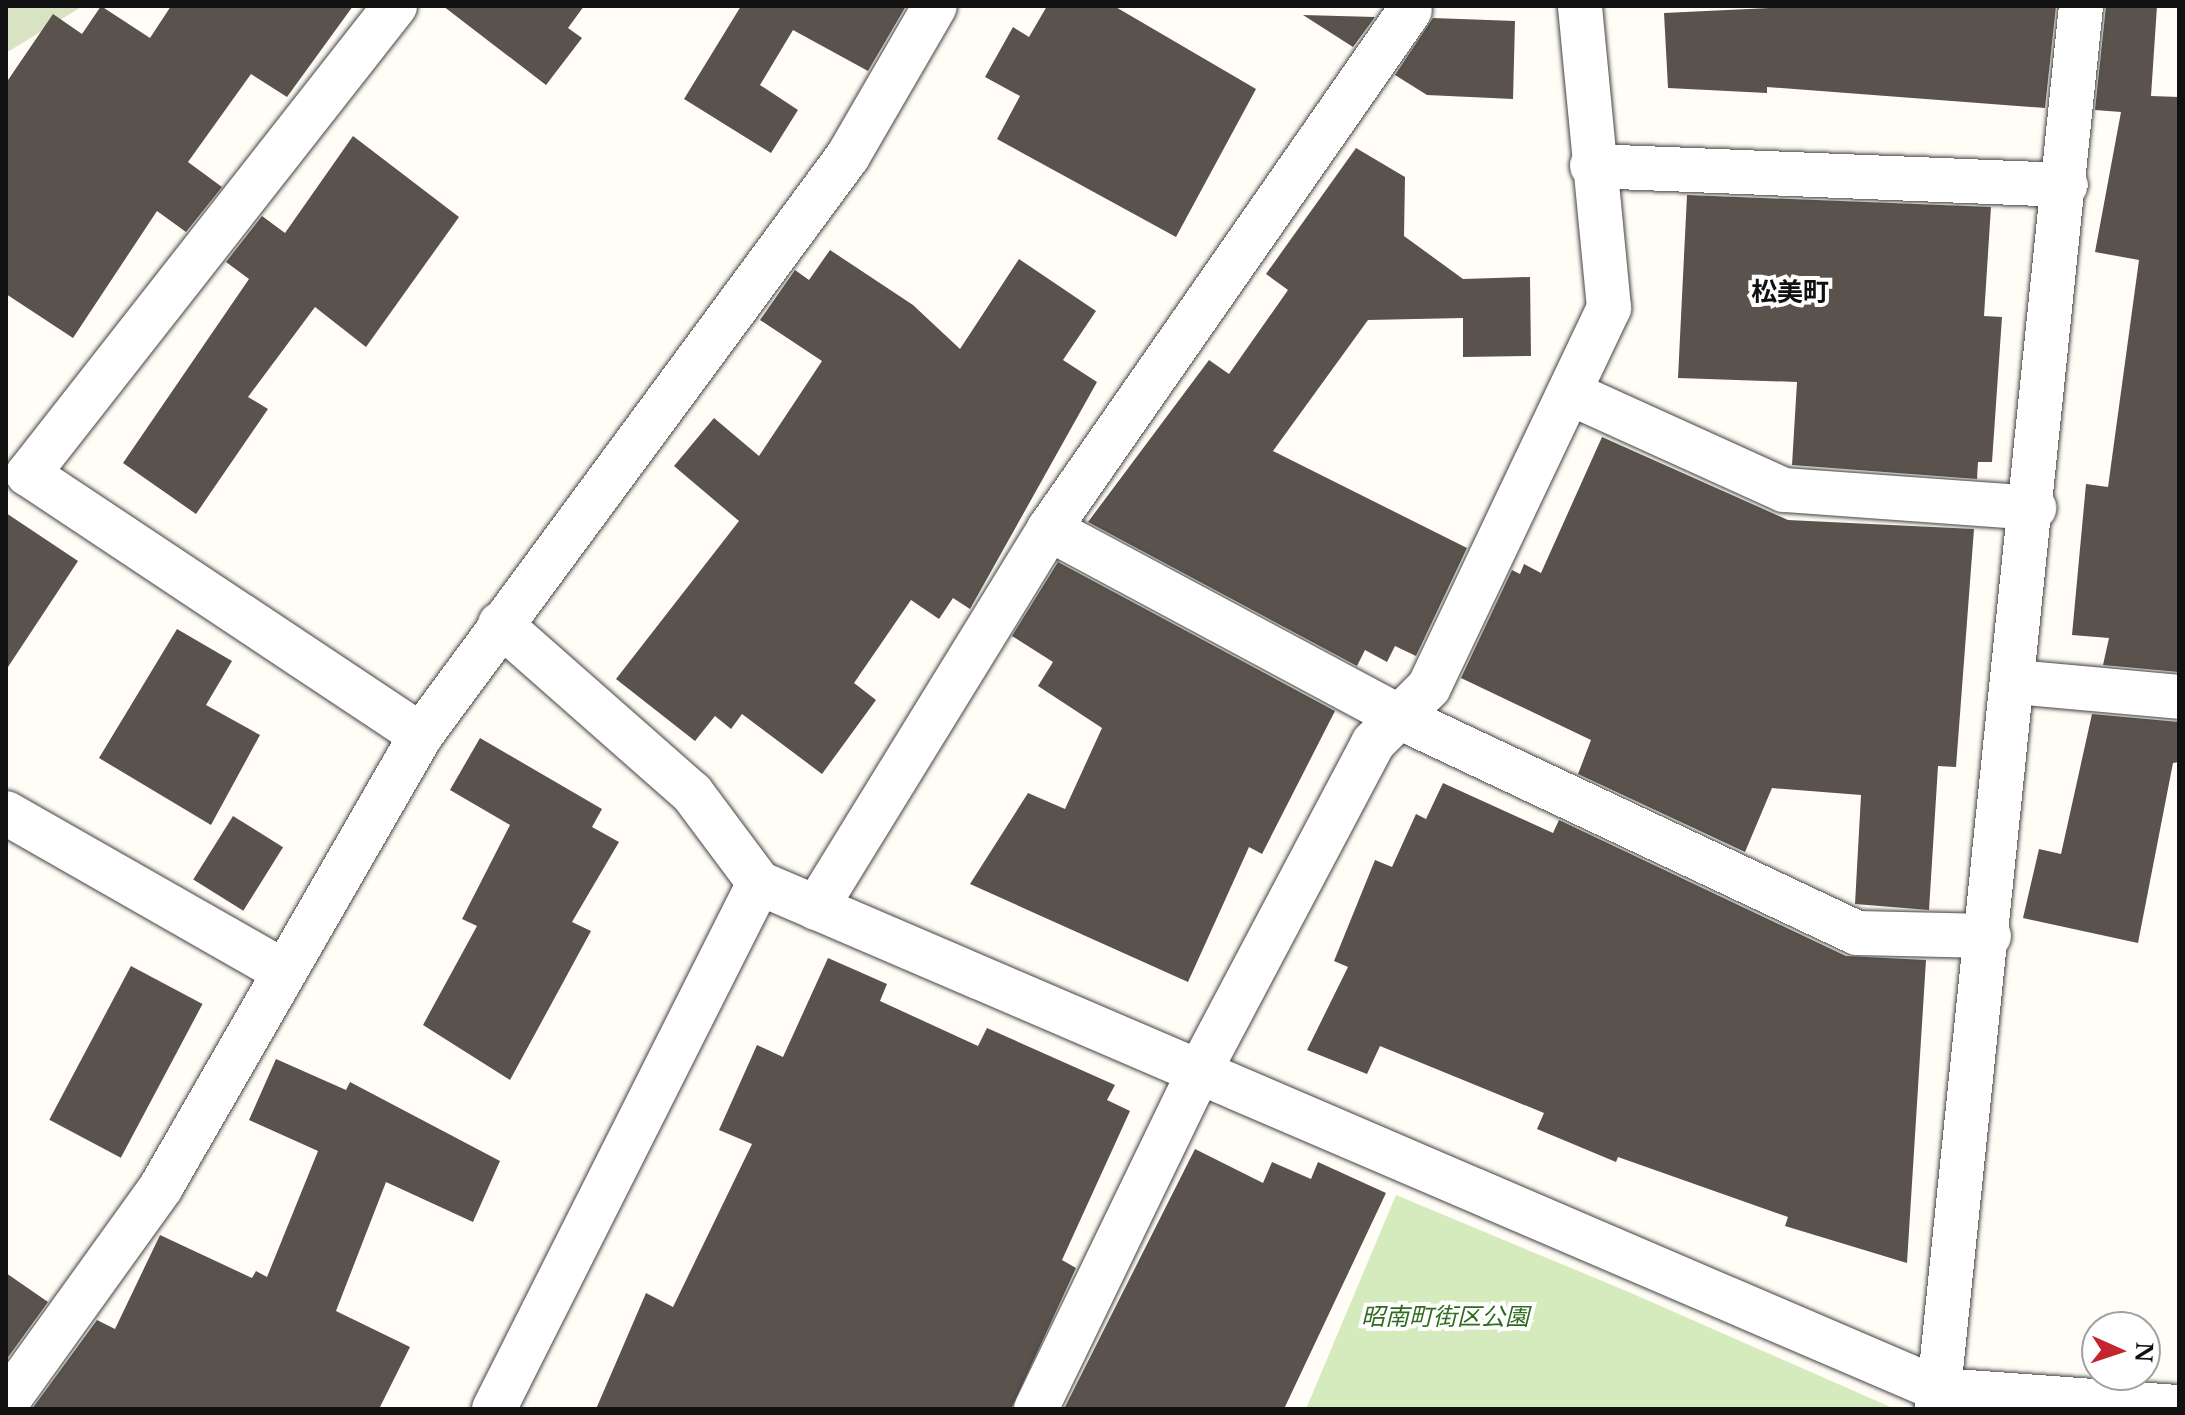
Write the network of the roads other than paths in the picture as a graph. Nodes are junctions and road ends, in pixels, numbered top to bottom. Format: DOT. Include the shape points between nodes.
graph roads {
  1 [pos="395,6"];
  2 [pos="935,6"];
  3 [pos="1580,6"];
  4 [pos="2081,6"];
  5 [pos="1410,10"];
  6 [pos="1592,166"];
  7 [pos="2066,185"];
  8 [pos="1570,393"];
  9 [pos="17,474"];
  10 [pos="2034,508"];
  11 [pos="1049,529"];
  12 [pos="500,624"];
  13 [pos="2015,682"];
  14 [pos="2179,697"];
  15 [pos="1399,717"];
  16 [pos="421,735"];
  17 [pos="6,813"];
  18 [pos="759,883"];
  19 [pos="816,908"];
  20 [pos="1989,936"];
  21 [pos="281,970"];
  22 [pos="1198,1074"];
  23 [pos="1938,1399"];
  24 [pos="6,1403"];
  25 [pos="2179,1407"];
  26 [pos="494,1409"];
  27 [pos="1036,1409"];
  1 -- 9 [label="street"];
  2 -- 12 [label="street" via="848,156"];
  3 -- 6 [label="street"];
  4 -- 7 [label="street"];
  5 -- 11 [label="street"];
  6 -- 7 [label="street"];
  6 -- 8 [label="street" via="1609,308"];
  7 -- 10 [label="street"];
  8 -- 10 [label="street" via="1784,490"];
  8 -- 15 [label="street" via="1429,687"];
  9 -- 16 [label="street"];
  10 -- 13 [label="street"];
  11 -- 15 [label="street"];
  11 -- 19 [label="street"];
  12 -- 16 [label="street"];
  12 -- 18 [label="street" via="692,793"];
  13 -- 14 [label="street"];
  13 -- 20 [label="street"];
  15 -- 20 [label="street" via="1857,933"];
  15 -- 22 [label="street" via="1373,743"];
  16 -- 21 [label="street"];
  17 -- 21 [label="street"];
  18 -- 19 [label="street"];
  18 -- 26 [label="street"];
  19 -- 22 [label="street"];
  20 -- 23 [label="street"];
  21 -- 24 [label="street" via="161,1187"];
  22 -- 23 [label="street"];
  22 -- 27 [label="street"];
  23 -- 25 [label="street"];
}
